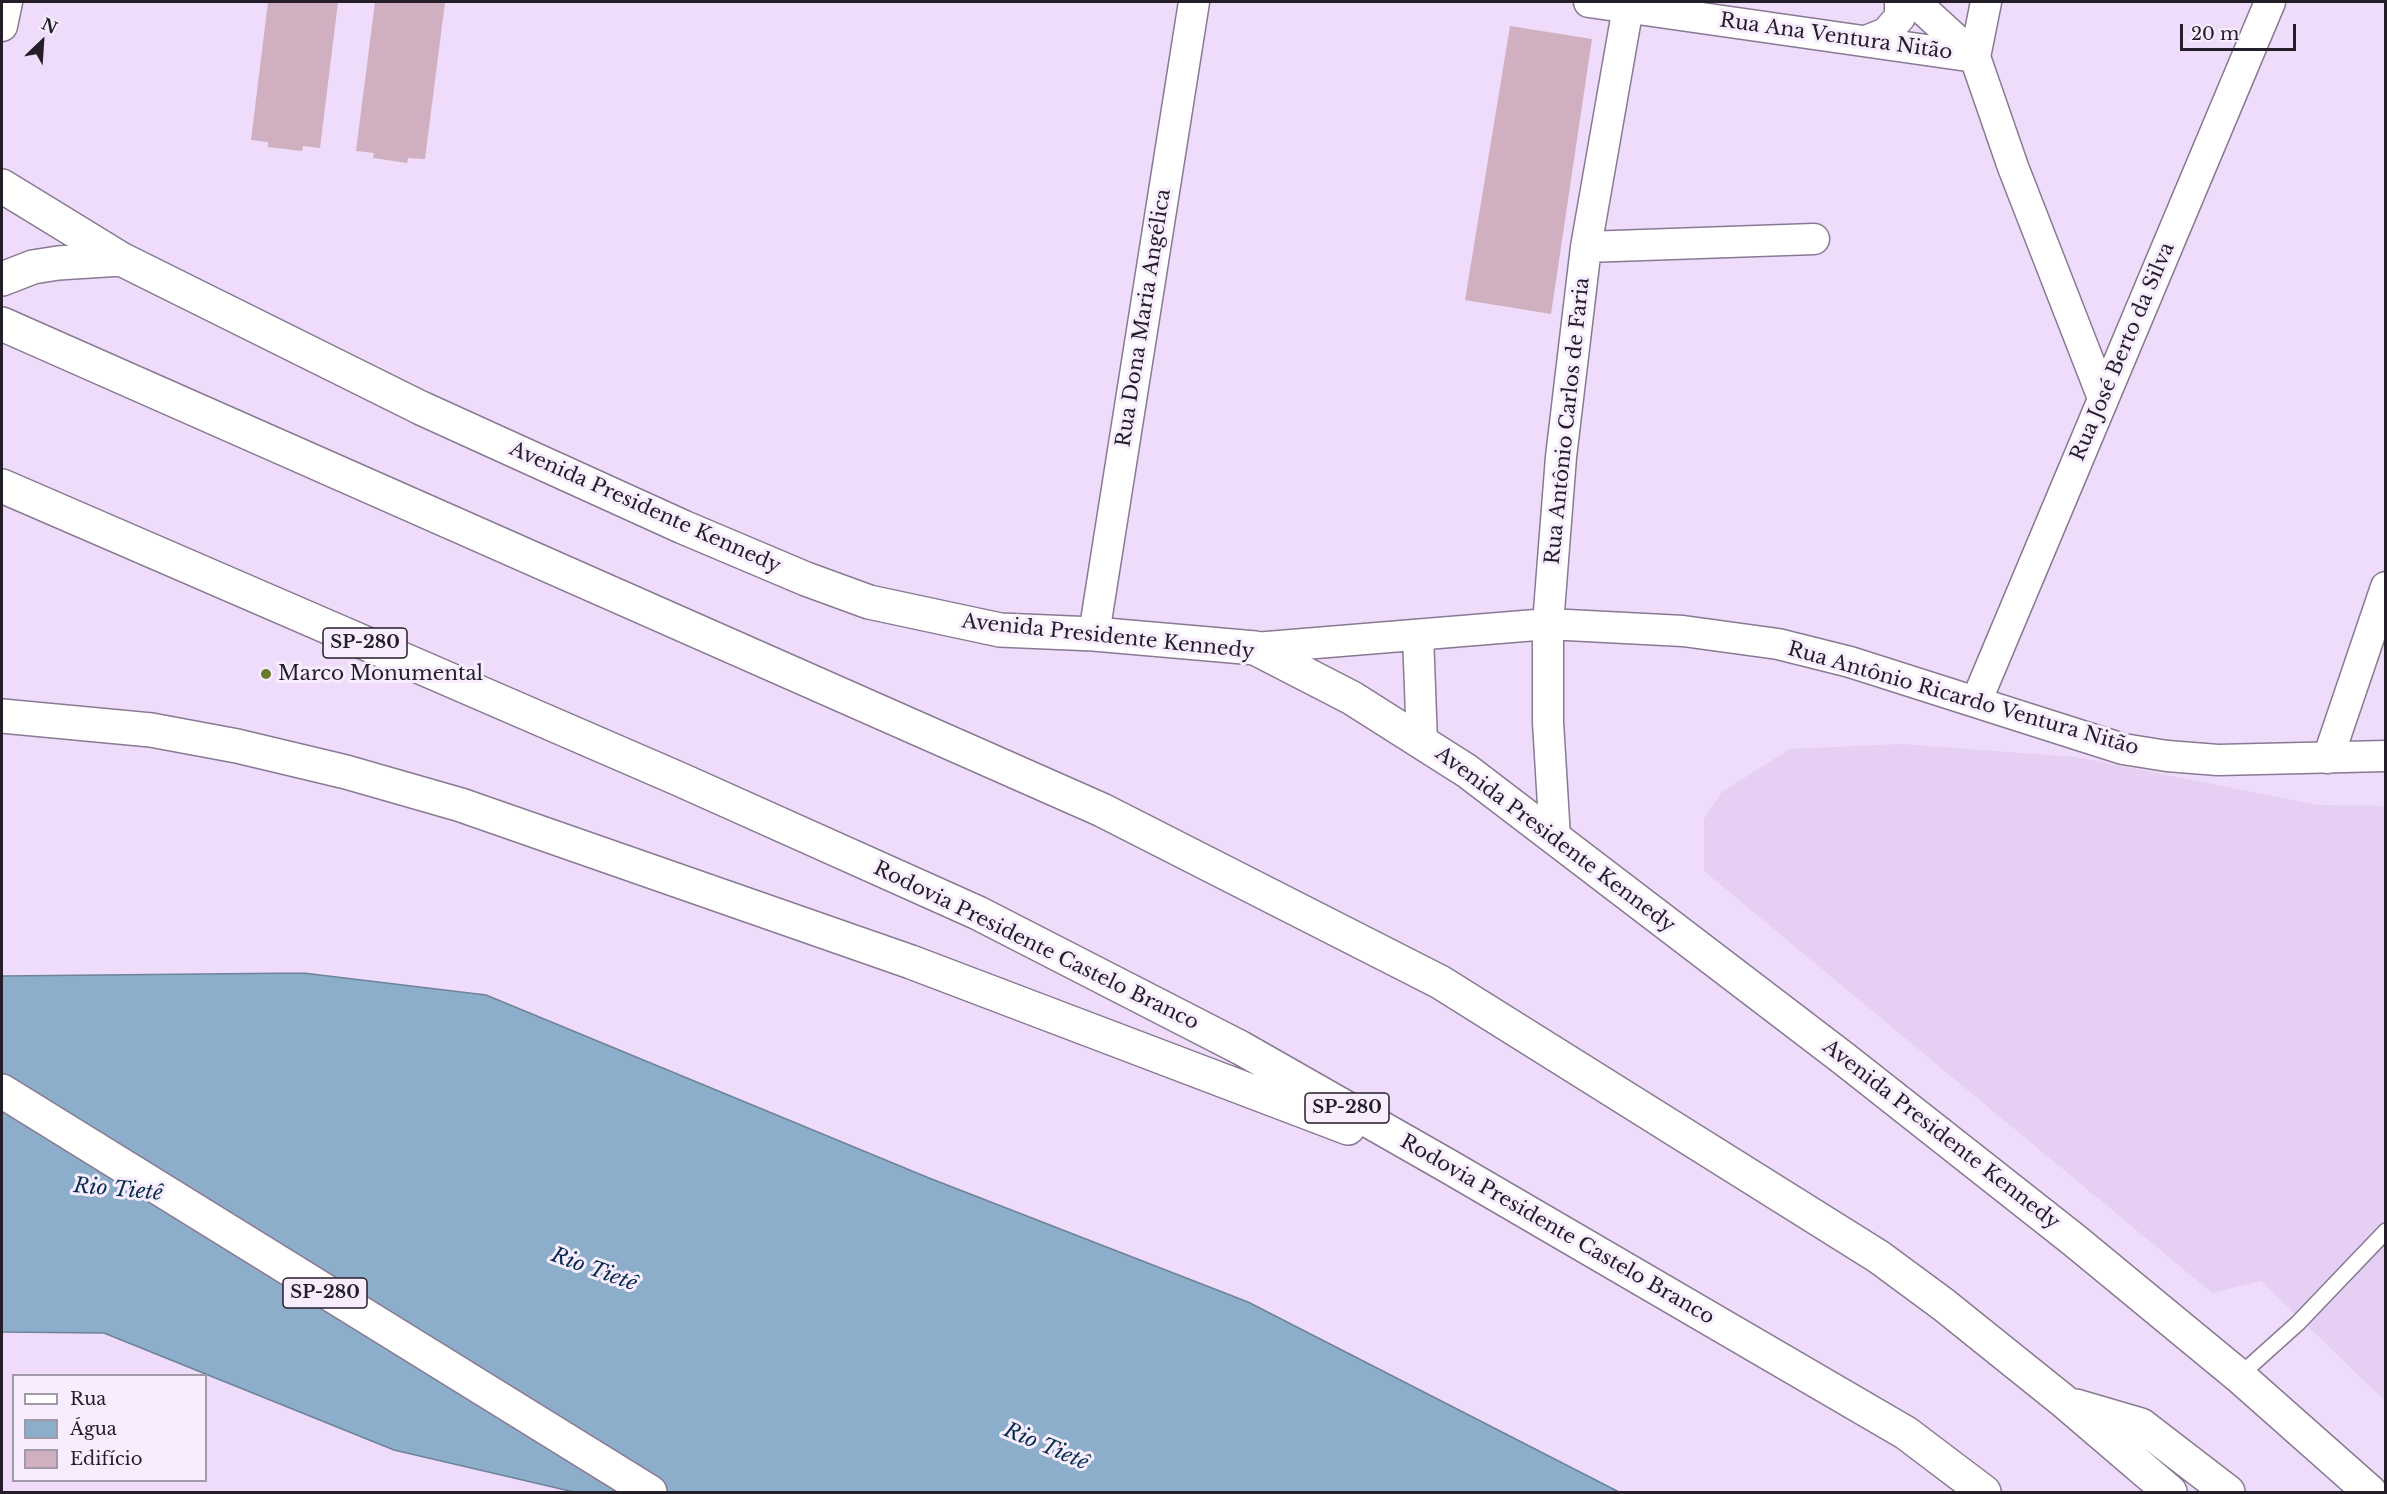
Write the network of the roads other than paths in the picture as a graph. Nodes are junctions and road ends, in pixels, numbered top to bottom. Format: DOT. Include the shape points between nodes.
graph roads {
  1 [pos="8,2"];
  2 [pos="1194,2"];
  3 [pos="1589,2"];
  4 [pos="1900,2"];
  5 [pos="1915,2"];
  6 [pos="1986,2"];
  7 [pos="2270,2"];
  8 [pos="1628,7"];
  9 [pos="2,26"];
  10 [pos="1866,41"];
  11 [pos="1976,57"];
  12 [pos="2,186"];
  13 [pos="1814,239"];
  14 [pos="1586,247"];
  15 [pos="121,259"];
  16 [pos="2,279"];
  17 [pos="2,324"];
  18 [pos="2103,398"];
  19 [pos="2,486"];
  20 [pos="2385,587"];
  21 [pos="1548,624"];
  22 [pos="1094,634"];
  23 [pos="1418,635"];
  24 [pos="1255,648"];
  25 [pos="1976,702"];
  26 [pos="2,716"];
  27 [pos="1422,742"];
  28 [pos="2385,756"];
  29 [pos="2328,758"];
  30 [pos="1555,838"];
  31 [pos="2,1091"];
  32 [pos="1448,1166"];
  33 [pos="2385,1232"];
  34 [pos="2239,1376"];
  35 [pos="2066,1403"];
  36 [pos="650,1492"];
  37 [pos="1984,1492"];
  38 [pos="2169,1492"];
  39 [pos="2228,1492"];
  40 [pos="2370,1492"];
  1 -- 9 [label="street"];
  2 -- 22 [label="street, Rua Dona Maria Angélica"];
  3 -- 8 [label="street, Rua Ana Ventura Nitão"];
  4 -- 10 [label="street" via="1900,16 1893,25 1886,33"];
  5 -- 11 [label="street"];
  6 -- 11 [label="street"];
  7 -- 18 [label="street, Rua José Berto da Silva"];
  8 -- 10 [label="street, Rua Ana Ventura Nitão"];
  8 -- 14 [label="street, Rua Antônio Carlos de Faria"];
  10 -- 11 [label="street, Rua Ana Ventura Nitão"];
  11 -- 18 [label="street" via="2013,167"];
  12 -- 15 [label="main road, Avenida Presidente Kennedy"];
  13 -- 14 [label="street"];
  14 -- 21 [label="street, Rua Antônio Carlos de Faria" via="1561,457"];
  15 -- 16 [label="main road" via="33,267"];
  15 -- 22 [label="main road, Avenida Presidente Kennedy" via="421,408 806,579 869,602 925,616 1000,630"];
  17 -- 35 [label="main road" via="1102,810 1440,982 1879,1257"];
  18 -- 25 [label="street, Rua José Berto da Silva"];
  19 -- 32 [label="main road, Rodovia Presidente Castelo Branco / SP-280" via="978,913 1241,1048"];
  20 -- 29 [label="street"];
  21 -- 23 [label="street, Rua Antônio Ricardo Ventura Nitão"];
  21 -- 25 [label="street, Rua Antônio Ricardo Ventura Nitão" via="1683,631 1778,644"];
  21 -- 30 [label="street, Rua Antônio Carlos de Faria" via="1548,722"];
  22 -- 24 [label="main road, Avenida Presidente Kennedy"];
  23 -- 24 [label="street, Rua Antônio Ricardo Ventura Nitão"];
  23 -- 27 [label="street"];
  24 -- 27 [label="main road, Avenida Presidente Kennedy" via="1352,698"];
  25 -- 29 [label="street, Rua Antônio Ricardo Ventura Nitão" via="2123,749 2167,756 2218,760"];
  26 -- 32 [label="main road" via="151,730 237,746 461,805 922,966"];
  27 -- 30 [label="main road, Avenida Presidente Kennedy"];
  28 -- 29 [label="street, Rua Antônio Ricardo Ventura Nitão"];
  30 -- 34 [label="main road, Avenida Presidente Kennedy" via="2074,1239"];
  31 -- 36 [label="main road, SP-280"];
  32 -- 37 [label="main road, Rodovia Presidente Castelo Branco / SP-280" via="1906,1433"];
  33 -- 34 [label="lane" via="2298,1323"];
  34 -- 40 [label="main road, Avenida Presidente Kennedy"];
  35 -- 38 [label="main road"];
  35 -- 39 [label="main road" via="2141,1425"];
}
